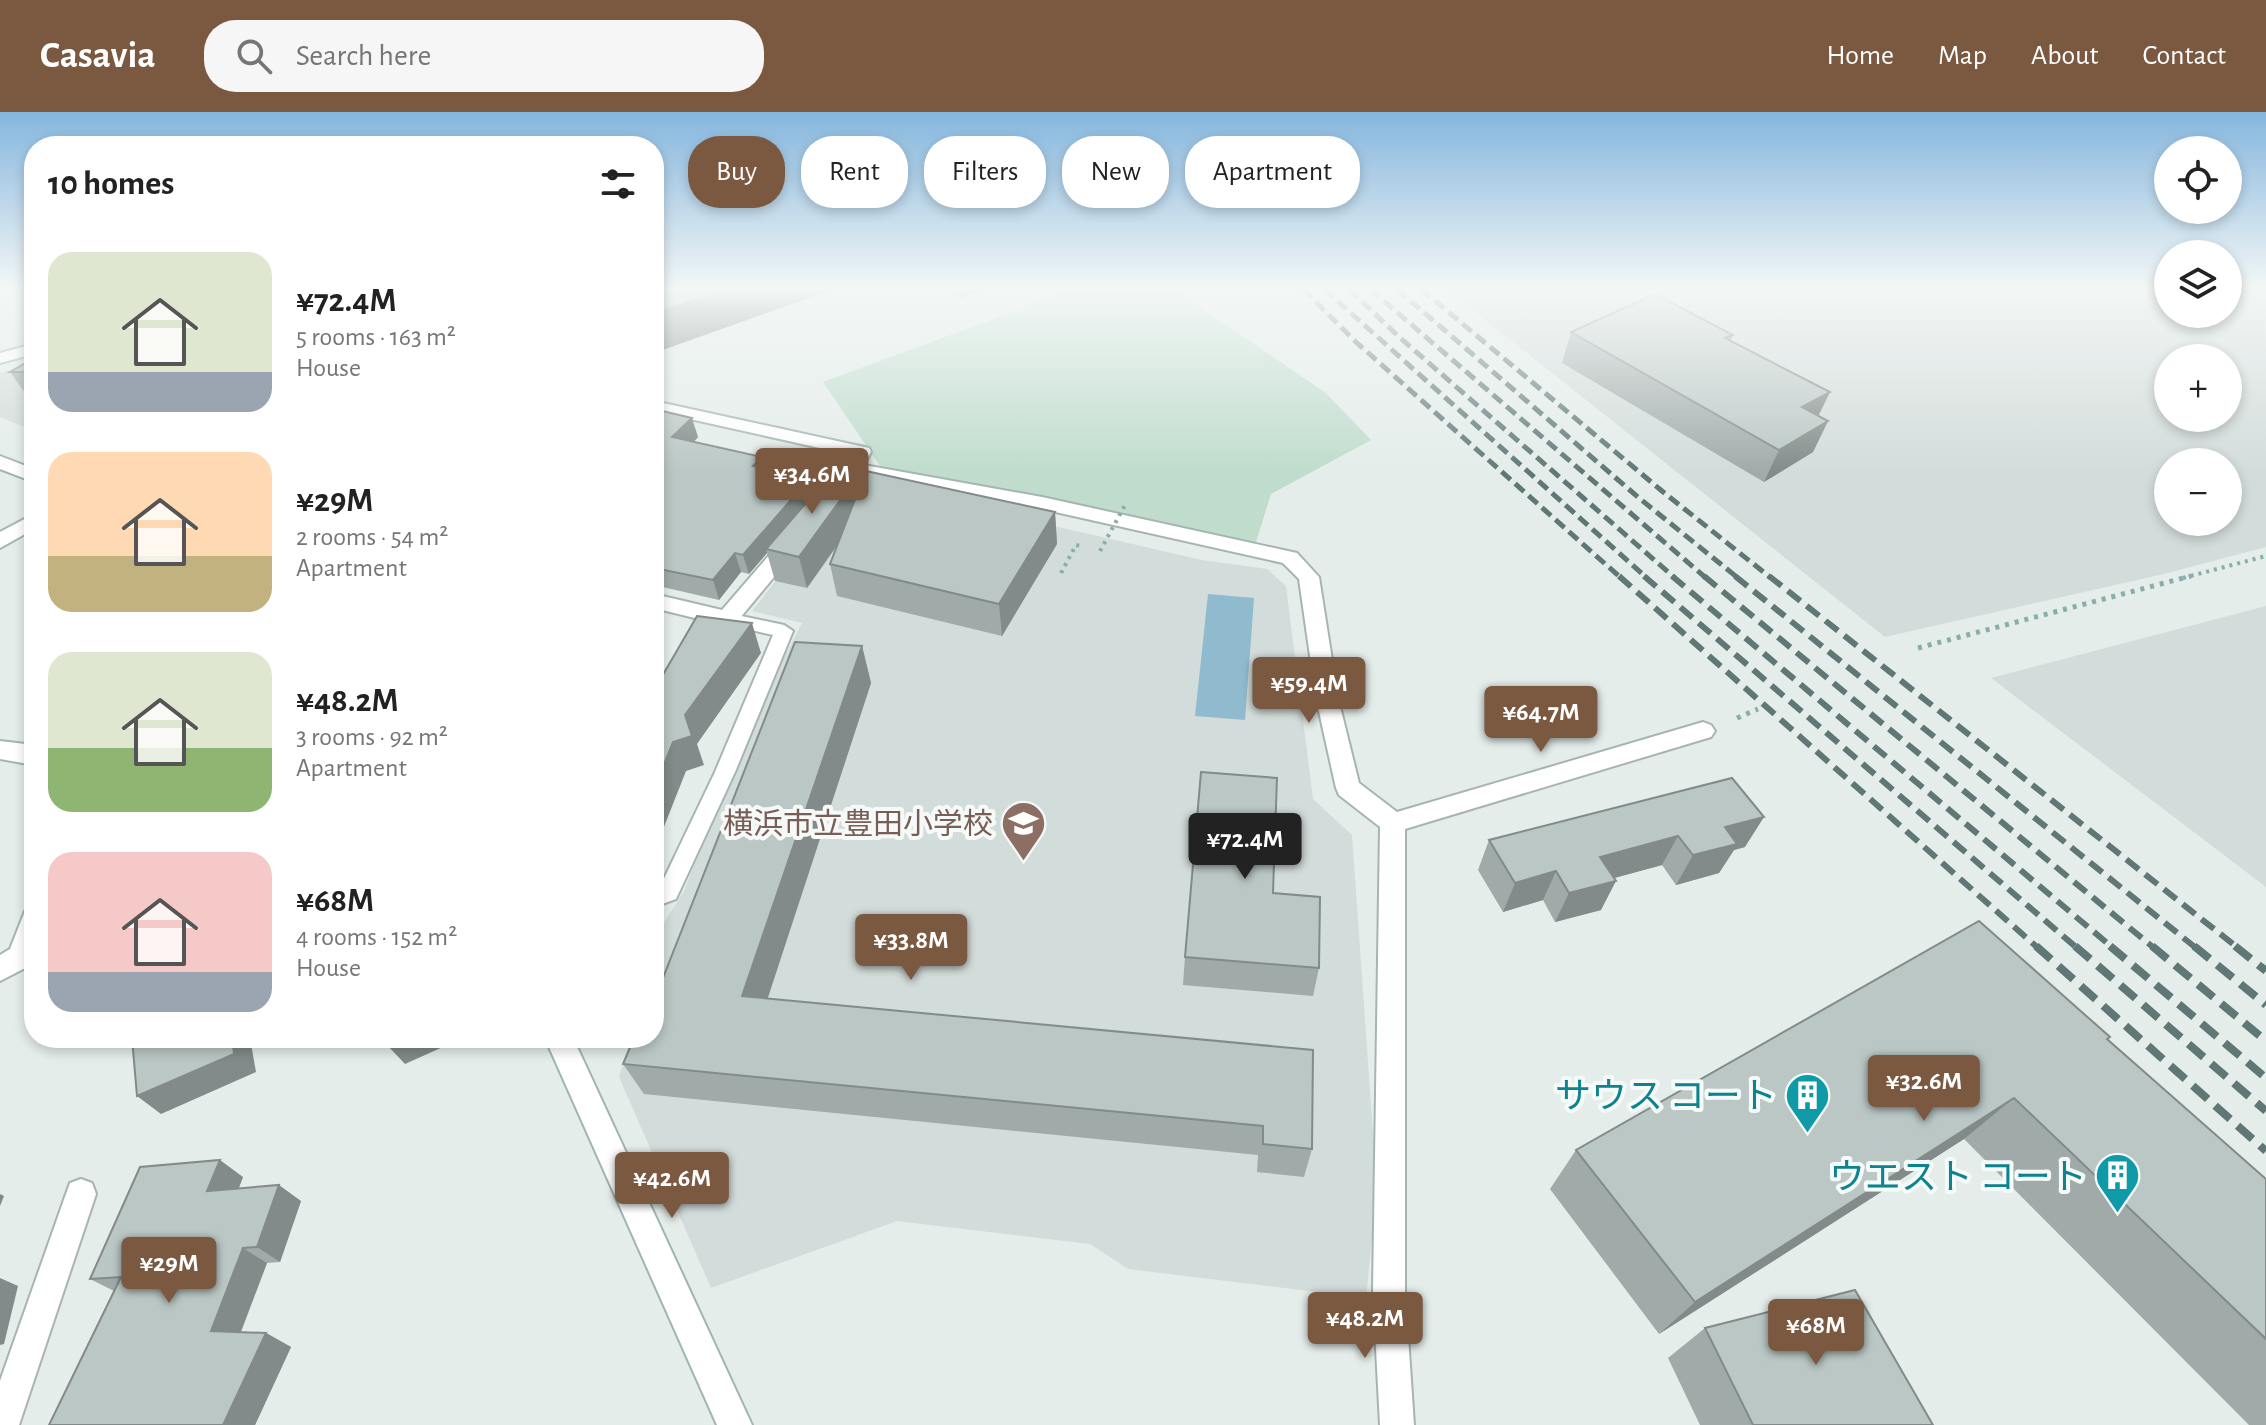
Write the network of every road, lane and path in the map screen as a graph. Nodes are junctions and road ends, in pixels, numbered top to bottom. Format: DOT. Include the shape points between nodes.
graph roads {
  1 [pos="24,352"];
  2 [pos="0,358"];
  3 [pos="664,408"];
  4 [pos="0,462"];
  5 [pos="854,469"];
  6 [pos="24,472"];
  7 [pos="834,492"];
  8 [pos="1125,505"];
  9 [pos="24,526"];
  10 [pos="805,527"];
  11 [pos="0,541"];
  12 [pos="2266,556"];
  13 [pos="1061,573"];
  14 [pos="664,603"];
  15 [pos="727,619"];
  16 [pos="1918,648"];
  17 [pos="1703,731"];
  18 [pos="0,750"];
  19 [pos="24,752"];
  20 [pos="1393,823"];
  21 [pos="664,894"];
  22 [pos="24,948"];
  23 [pos="0,969"];
  24 [pos="564,1048"];
  25 [pos="81,1194"];
  26 [pos="2,1425"];
  27 [pos="735,1425"];
  28 [pos="1397,1425"];
  1 -- 2 [label="street"];
  3 -- 5 [label="street" via="862,452"];
  4 -- 6 [label="street"];
  5 -- 7 [label="street"];
  5 -- 20 [label="street" via="1042,503 1290,558 1309,577 1327,698 1348,788"];
  8 -- 13 [label="path, bridge" via="1100,551 1076,545"];
  9 -- 11 [label="street"];
  10 -- 15 [label="street"];
  12 -- 16 [label="path"];
  14 -- 15 [label="street"];
  15 -- 21 [label="lane" via="784,631 725,772"];
  17 -- 20 [label="street"];
  18 -- 19 [label="street"];
  20 -- 28 [label="street" via="1389,1291"];
  22 -- 23 [label="street" via="21,957"];
  24 -- 27 [label="street"];
  25 -- 26 [label="street"];
}
